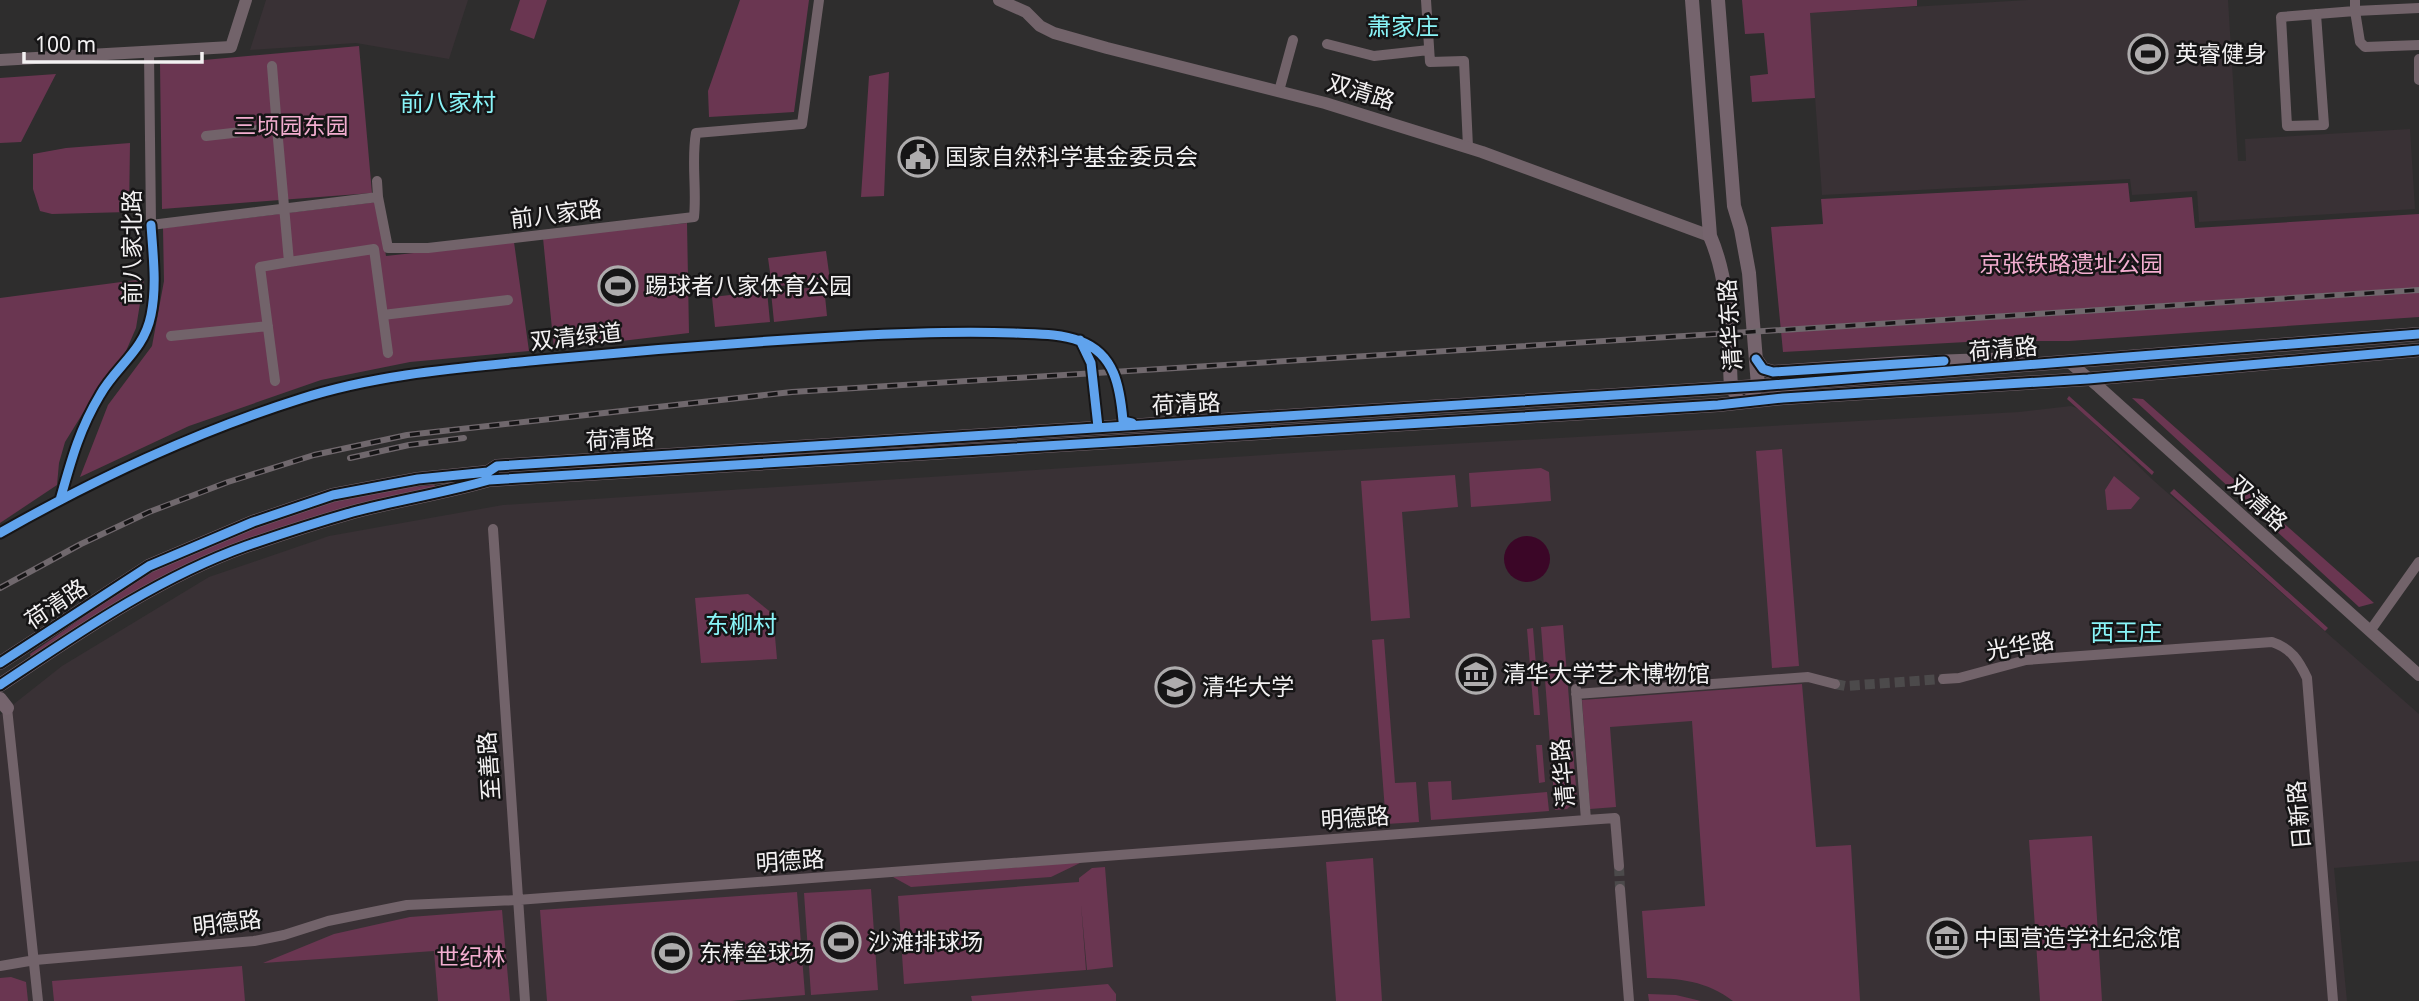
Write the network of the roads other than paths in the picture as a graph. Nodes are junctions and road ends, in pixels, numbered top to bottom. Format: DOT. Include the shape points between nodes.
graph roads {
  1 [pos="246,0"];
  2 [pos="819,0"];
  3 [pos="999,0"];
  4 [pos="1426,0"];
  5 [pos="1692,0"];
  6 [pos="1718,0"];
  7 [pos="2355,6"];
  8 [pos="2419,8"];
  9 [pos="2316,14"];
  10 [pos="1293,40"];
  11 [pos="1327,44"];
  12 [pos="2419,45"];
  13 [pos="1429,50"];
  14 [pos="149,53"];
  15 [pos="2419,59"];
  16 [pos="0,60"];
  17 [pos="272,66"];
  18 [pos="2419,80"];
  19 [pos="1279,91"];
  20 [pos="277,128"];
  21 [pos="206,136"];
  22 [pos="1468,147"];
  23 [pos="377,181"];
  24 [pos="378,197"];
  25 [pos="283,208"];
  26 [pos="1710,236"];
  27 [pos="289,262"];
  28 [pos="508,300"];
  29 [pos="383,315"];
  30 [pos="268,326"];
  31 [pos="2419,334"];
  32 [pos="171,336"];
  33 [pos="2419,350"];
  34 [pos="388,353"];
  35 [pos="1756,359"];
  36 [pos="2069,362"];
  37 [pos="2088,379"];
  38 [pos="275,380"];
  39 [pos="1758,386"];
  40 [pos="1731,388"];
  41 [pos="1745,402"];
  42 [pos="493,528"];
  43 [pos="2419,562"];
  44 [pos="2370,631"];
  45 [pos="2272,642"];
  46 [pos="0,663"];
  47 [pos="2419,675"];
  48 [pos="1943,679"];
  49 [pos="1835,684"];
  50 [pos="0,685"];
  51 [pos="4,704"];
  52 [pos="1586,820"];
  53 [pos="1619,866"];
  54 [pos="1620,889"];
  55 [pos="517,900"];
  56 [pos="35,960"];
  57 [pos="0,966"];
  58 [pos="38,1001"];
  59 [pos="525,1001"];
  60 [pos="1629,1001"];
  61 [pos="2333,1001"];
  1 -- 14 [label="street" via="232,47"];
  2 -- 24 [label="street, 前八家路" via="802,124 696,134 694,217 428,248 388,248"];
  3 -- 19 [label="street, 双清路" via="1026,12 1054,33"];
  4 -- 13 [label="street"];
  5 -- 26 [label="main road, 清华东路"];
  6 -- 35 [label="main road, 清华东路" via="1733,193 1749,273"];
  7 -- 8 [label="street"];
  7 -- 9 [label="street"];
  7 -- 12 [label="street" via="2365,47"];
  9 -- 9 [label="street" via="2281,17 2287,126 2324,125"];
  10 -- 19 [label="street"];
  11 -- 13 [label="street" via="1374,56"];
  13 -- 22 [label="street" via="1430,62 1464,61"];
  14 -- 16 [label="street"];
  14 -- 25 [label="street, 前八家北路" via="151,225"];
  15 -- 18 [label="street"];
  17 -- 20 [label="street"];
  19 -- 22 [label="street, 双清路"];
  20 -- 21 [label="street"];
  20 -- 25 [label="street"];
  22 -- 26 [label="street, 双清路"];
  23 -- 24 [label="street"];
  24 -- 25 [label="street"];
  25 -- 27 [label="street"];
  26 -- 40 [label="main road, 清华东路" via="1726,288"];
  27 -- 29 [label="street" via="374,249"];
  27 -- 30 [label="street" via="260,267"];
  28 -- 29 [label="street"];
  29 -- 34 [label="street"];
  30 -- 32 [label="street"];
  30 -- 38 [label="street"];
  31 -- 36 [label="main road, 荷清路"];
  33 -- 37 [label="main road, 荷清路"];
  35 -- 36 [label="main road" via="1763,369 1773,372 2035,357"];
  35 -- 39 [label="main road, 清华东路"];
  36 -- 37 [label="street, 双清路"];
  36 -- 39 [label="main road, 荷清路"];
  37 -- 41 [label="main road, 荷清路"];
  37 -- 44 [label="street, 双清路"];
  39 -- 40 [label="main road, 荷清路"];
  39 -- 41 [label="main road, 清华东路"];
  40 -- 41 [label="main road, 清华东路"];
  40 -- 46 [label="main road, 荷清路" via="498,467 418,479 333,495 232,530 149,566"];
  41 -- 50 [label="main road, 荷清路" via="489,480 354,512 245,547 165,582"];
  42 -- 55 [label="street, 至善路"];
  43 -- 44 [label="street"];
  44 -- 47 [label="street, 双清路"];
  45 -- 48 [label="street, 光华路" via="2026,660"];
  45 -- 61 [label="street, 日新路" via="2298,659 2307,678"];
  49 -- 52 [label="street, 清华路" via="1808,677 1576,691"];
  51 -- 56 [label="street"];
  52 -- 53 [label="street, 清华路" via="1615,818"];
  52 -- 55 [label="street, 明德路"];
  54 -- 60 [label="street"];
  55 -- 56 [label="street, 明德路" via="407,905 254,941"];
  55 -- 59 [label="street, 至善路"];
  56 -- 57 [label="street, 明德路"];
  56 -- 58 [label="street"];
}
